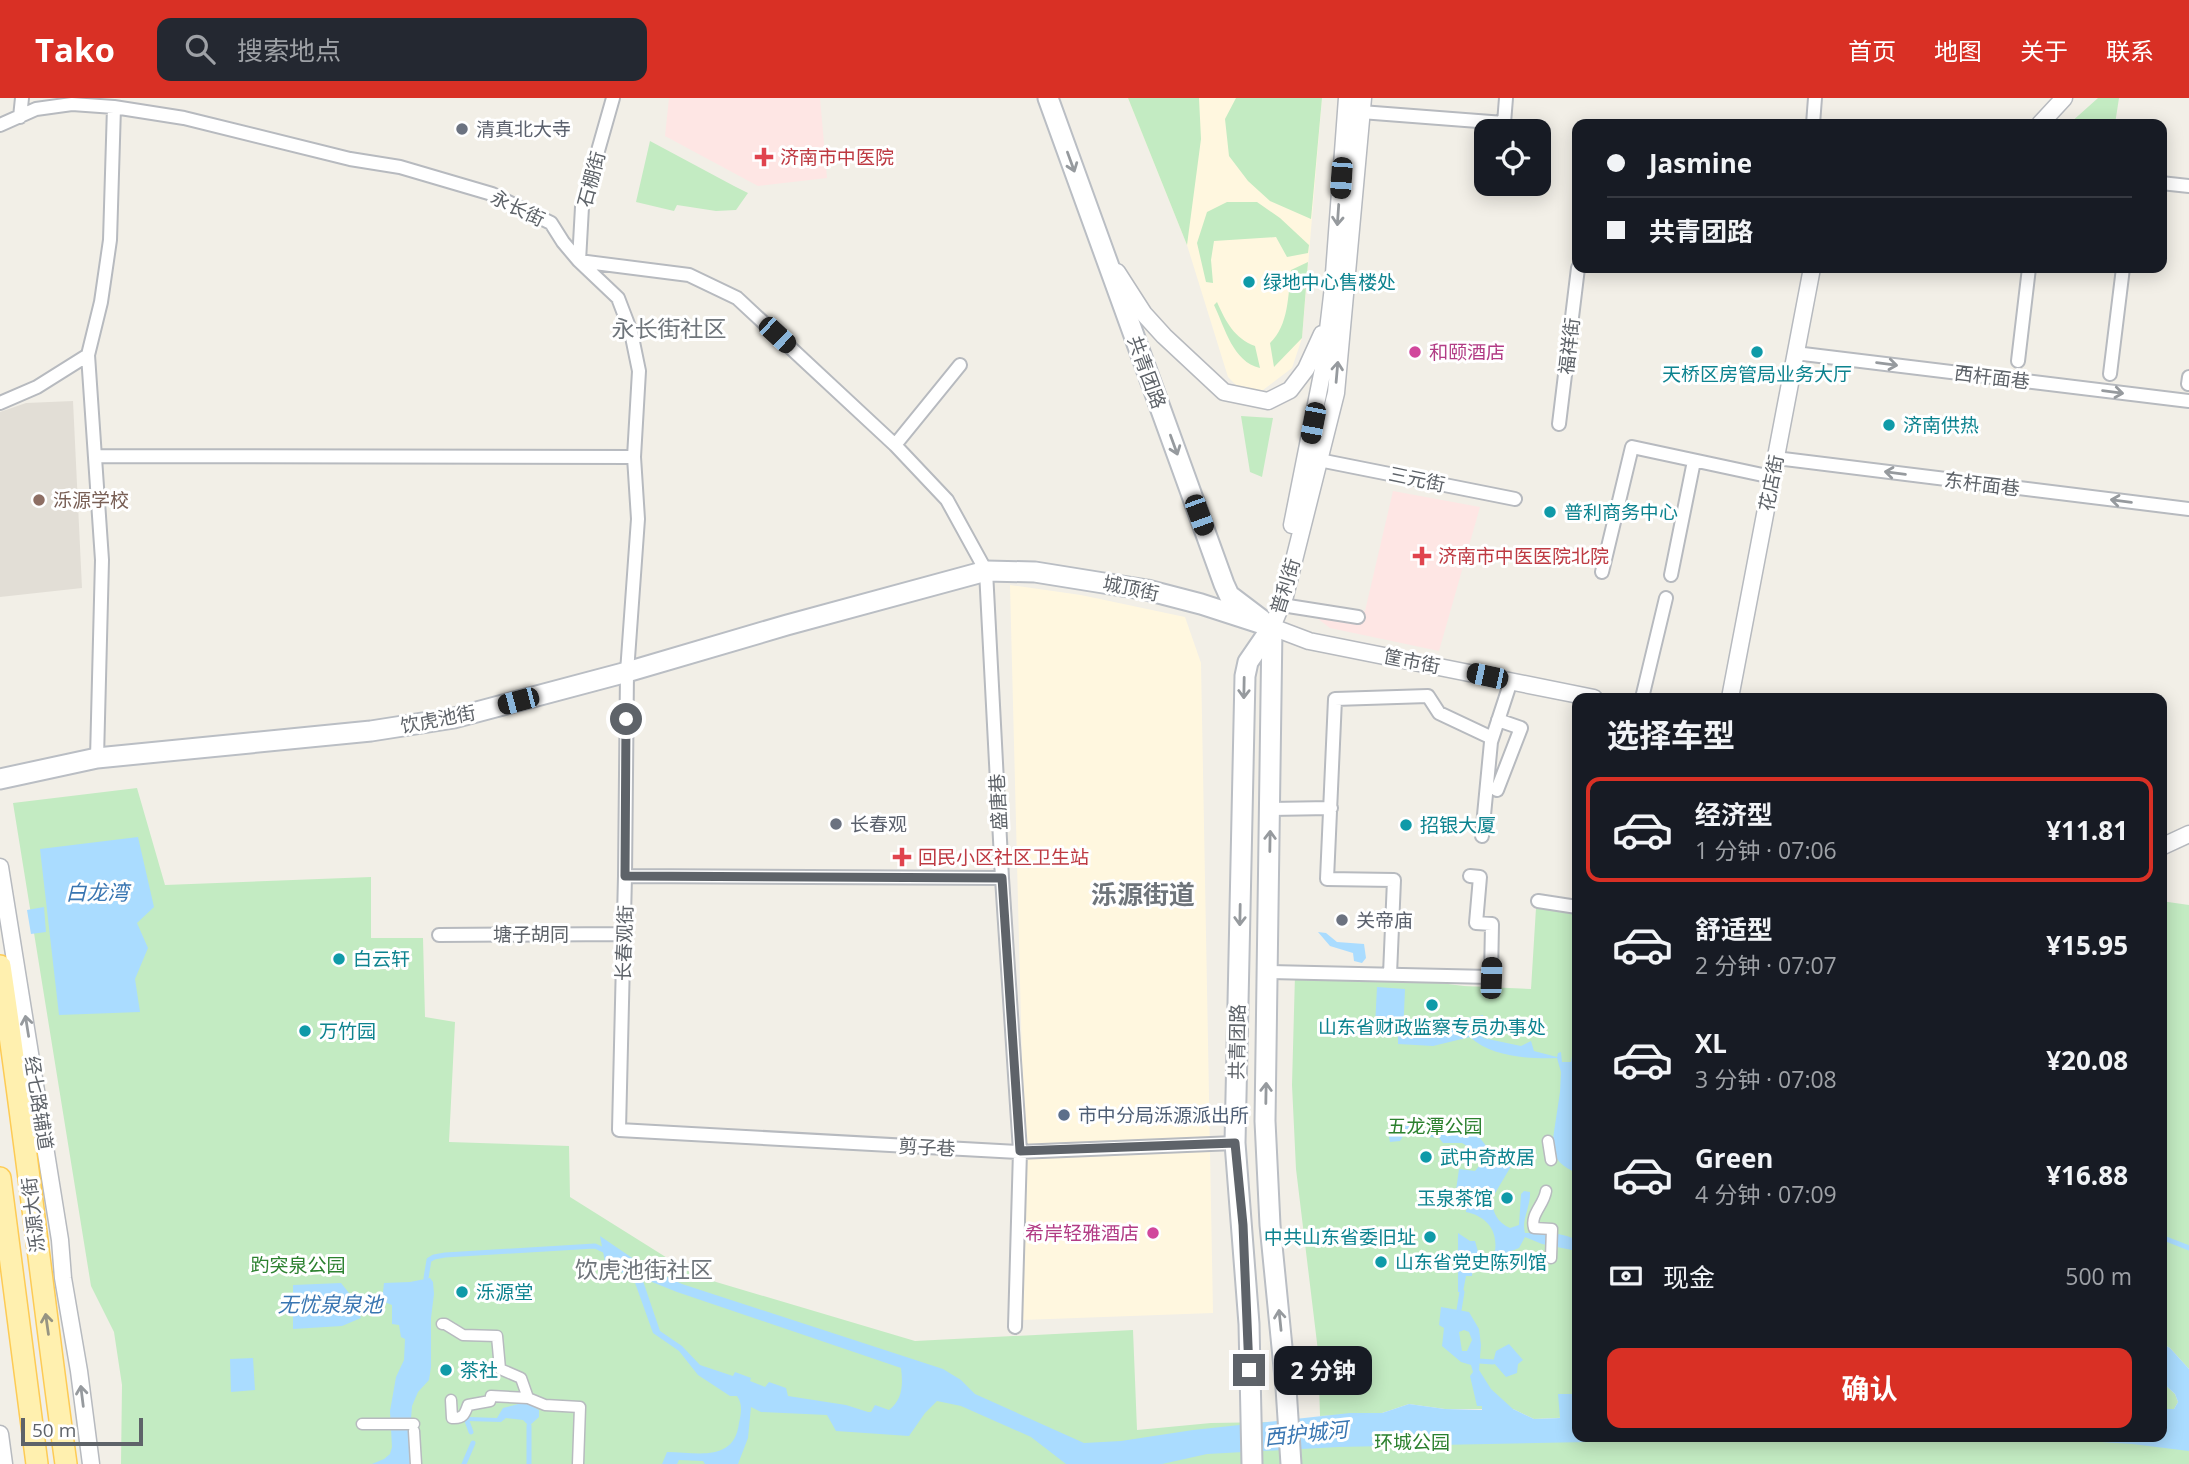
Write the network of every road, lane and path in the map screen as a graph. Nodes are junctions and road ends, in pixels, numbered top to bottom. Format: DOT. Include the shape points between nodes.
graph roads {
  1 [pos="22,98"];
  2 [pos="613,98"];
  3 [pos="1048,98"];
  4 [pos="1347,98"];
  5 [pos="1506,98"];
  6 [pos="1815,98"];
  7 [pos="2064,98"];
  8 [pos="1362,105"];
  9 [pos="114,107"];
  10 [pos="20,117"];
  11 [pos="1813,119"];
  12 [pos="2045,119"];
  13 [pos="0,125"];
  14 [pos="2167,184"];
  15 [pos="2189,186"];
  16 [pos="1103,251"];
  17 [pos="579,261"];
  18 [pos="1577,273"];
  19 [pos="1811,273"];
  20 [pos="2028,273"];
  21 [pos="2122,273"];
  22 [pos="1333,287"];
  23 [pos="1795,353"];
  24 [pos="88,355"];
  25 [pos="2018,361"];
  26 [pos="960,365"];
  27 [pos="2110,374"];
  28 [pos="2189,401"];
  29 [pos="0,403"];
  30 [pos="1559,424"];
  31 [pos="895,445"];
  32 [pos="95,456"];
  33 [pos="634,457"];
  34 [pos="1776,458"];
  35 [pos="1319,460"];
  36 [pos="1694,461"];
  37 [pos="1772,477"];
  38 [pos="1515,499"];
  39 [pos="2189,509"];
  40 [pos="986,571"];
  41 [pos="1602,572"];
  42 [pos="1671,575"];
  43 [pos="1666,598"];
  44 [pos="1282,605"];
  45 [pos="1358,617"];
  46 [pos="1272,627"];
  47 [pos="627,672"];
  48 [pos="1511,681"];
  49 [pos="1572,693"];
  50 [pos="1643,693"];
  51 [pos="1731,693"];
  52 [pos="1498,720"];
  53 [pos="1492,738"];
  54 [pos="97,758"];
  55 [pos="0,779"];
  56 [pos="1497,790"];
  57 [pos="1331,808"];
  58 [pos="1270,809"];
  59 [pos="2189,834"];
  60 [pos="1482,836"];
  61 [pos="2167,844"];
  62 [pos="0,867"];
  63 [pos="625,876"];
  64 [pos="1470,876"];
  65 [pos="1002,878"];
  66 [pos="1538,901"];
  67 [pos="1572,906"];
  68 [pos="624,934"];
  69 [pos="439,935"];
  70 [pos="0,966"];
  71 [pos="1268,972"];
  72 [pos="1390,974"];
  73 [pos="618,1130"];
  74 [pos="1548,1141"];
  75 [pos="1235,1143"];
  76 [pos="1020,1151"];
  77 [pos="1551,1160"];
  78 [pos="0,1178"];
  79 [pos="1546,1191"];
  80 [pos="1551,1253"];
  81 [pos="442,1324"];
  82 [pos="1015,1327"];
  83 [pos="528,1398"];
  84 [pos="452,1399"];
  85 [pos="489,1401"];
  86 [pos="489,1415"];
  87 [pos="362,1424"];
  88 [pos="0,1434"];
  89 [pos="1291,1463"];
  90 [pos="4,1464"];
  91 [pos="37,1464"];
  92 [pos="66,1464"];
  93 [pos="91,1464"];
  94 [pos="416,1464"];
  95 [pos="578,1464"];
  96 [pos="1252,1464"];
  1 -- 10 [label="street"];
  2 -- 17 [label="street, 石棚街" via="582,207"];
  3 -- 16 [label="main road, 共青团路, one-way"];
  4 -- 22 [label="street, 普利街, one-way"];
  5 -- 8 [label="street" via="1504,123"];
  6 -- 11 [label="street"];
  7 -- 12 [label="street"];
  35 -- 8 [label="street, 普利街, one-way" via="1336,393"];
  9 -- 10 [label="street, 永长街" via="72,104 36,109"];
  9 -- 17 [label="street, 永长街" via="184,118 400,167 492,194 551,223"];
  9 -- 24 [label="street" via="110,240"];
  10 -- 13 [label="street, 永长街"];
  14 -- 15 [label="street"];
  16 -- 22 [label="street" via="1144,314 1170,343 1224,391 1268,401 1290,390 1306,369 1321,339"];
  16 -- 46 [label="main road, 共青团路, one-way" via="1224,584 1229,595"];
  17 -- 31 [label="street" via="690,275 737,298"];
  17 -- 33 [label="street, 永长街" via="618,298 631,332 639,371"];
  18 -- 30 [label="street, 福祥街"];
  19 -- 23 [label="street, 花店街"];
  20 -- 25 [label="street"];
  21 -- 27 [label="street"];
  22 -- 46 [label="street, 普利街" via="1318,398"];
  23 -- 28 [label="street, 西杆面巷, one-way"];
  23 -- 34 [label="street, 花店街"];
  24 -- 29 [label="street" via="37,387"];
  24 -- 32 [label="street"];
  26 -- 31 [label="street"];
  31 -- 40 [label="street" via="947,500"];
  32 -- 33 [label="street"];
  32 -- 54 [label="street" via="102,559"];
  33 -- 47 [label="street, 长春观街" via="638,519"];
  34 -- 37 [label="street, 花店街"];
  39 -- 34 [label="street, 东杆面巷, one-way"];
  35 -- 38 [label="street, 三元街"];
  35 -- 44 [label="street, 普利街"];
  36 -- 37 [label="street"];
  36 -- 41 [label="street" via="1632,447"];
  36 -- 42 [label="street"];
  37 -- 51 [label="street, 花店街"];
  40 -- 46 [label="main road, 城顶街" via="1035,572 1147,590"];
  40 -- 47 [label="main road, 饮虎池街"];
  40 -- 65 [label="street, 盛唐巷"];
  43 -- 50 [label="street"];
  44 -- 45 [label="street"];
  44 -- 46 [label="street, 普利街"];
  46 -- 48 [label="street, 筐市街" via="1309,641"];
  46 -- 58 [label="main road, 共青团路"];
  46 -- 75 [label="main road, 共青团路, one-way" via="1248,662 1245,676"];
  47 -- 54 [label="main road, 饮虎池街" via="440,720"];
  47 -- 63 [label="street, 长春观街"];
  48 -- 49 [label="street, 筐市街"];
  48 -- 52 [label="street"];
  52 -- 53 [label="street"];
  52 -- 56 [label="street" via="1521,728"];
  53 -- 57 [label="street" via="1439,713 1428,696 1335,699"];
  53 -- 60 [label="street"];
  54 -- 55 [label="main road, 饮虎池街"];
  57 -- 58 [label="street"];
  57 -- 72 [label="street" via="1327,879 1394,880"];
  71 -- 58 [label="main road, 共青团路, one-way"];
  59 -- 61 [label="street"];
  93 -- 62 [label="street, 经七路辅道, one-way"];
  63 -- 65 [label="street"];
  63 -- 68 [label="street, 长春观街"];
  64 -- 72 [label="street" via="1480,877 1476,923 1492,925 1491,978"];
  65 -- 76 [label="street, 盛唐巷"];
  66 -- 67 [label="street"];
  68 -- 69 [label="street, 塘子胡同"];
  68 -- 73 [label="street, 长春观街"];
  92 -- 70 [label="main road, 泺源大街, one-way"];
  71 -- 72 [label="street"];
  89 -- 71 [label="main road, 共青团路, one-way" via="1266,1145"];
  73 -- 76 [label="street, 剪子巷"];
  74 -- 77 [label="street"];
  75 -- 76 [label="street, 剪子巷"];
  75 -- 96 [label="main road, 共青团路" via="1246,1271"];
  76 -- 82 [label="street, 盛唐巷"];
  78 -- 91 [label="main road, 泺源大街"];
  79 -- 80 [label="street" via="1532,1223 1534,1228 1552,1229"];
  81 -- 83 [label="street" via="463,1335 497,1336 500,1369 521,1378"];
  83 -- 85 [label="street" via="491,1396"];
  83 -- 95 [label="street" via="545,1405 580,1407"];
  84 -- 85 [label="street" via="452,1418 458,1419 468,1405"];
  85 -- 86 [label="street"];
  87 -- 94 [label="street" via="413,1426"];
  88 -- 90 [label="street"];
}
